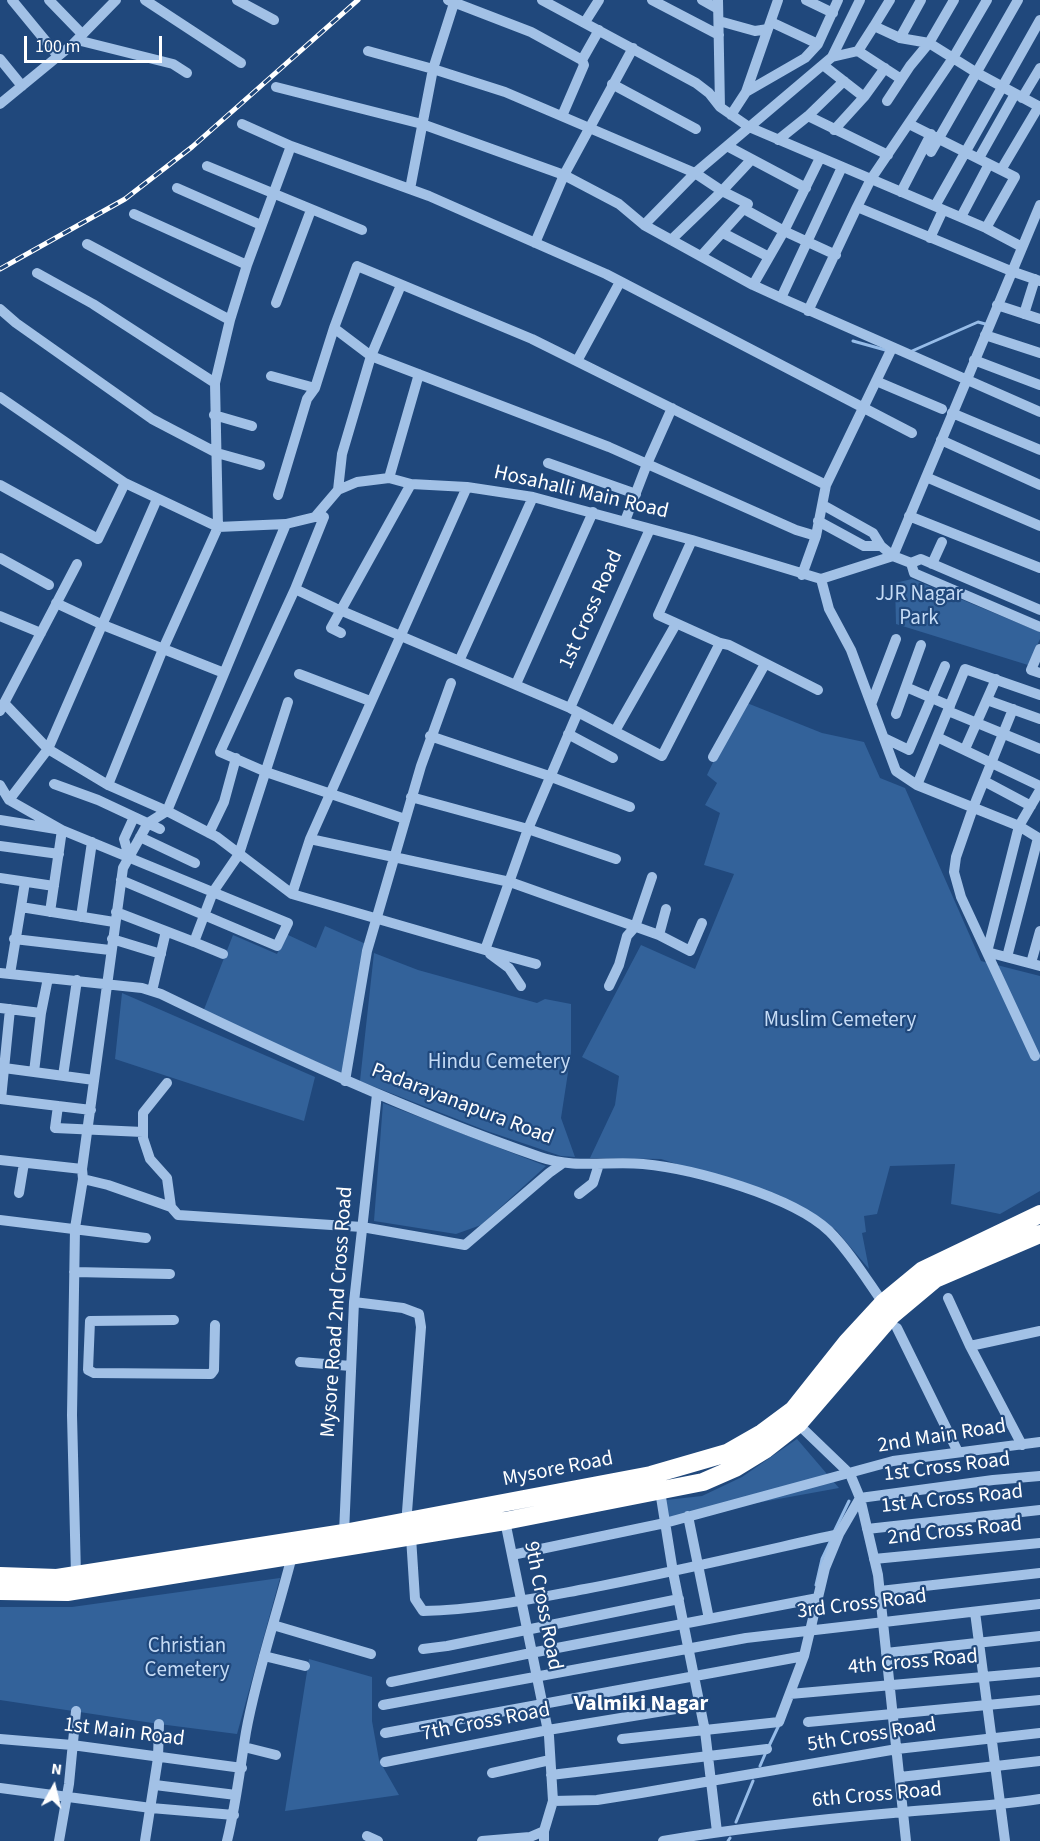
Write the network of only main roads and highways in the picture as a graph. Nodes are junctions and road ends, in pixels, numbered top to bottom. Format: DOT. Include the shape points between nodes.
graph roads {
  1 [pos="1040,1214"];
  2 [pos="1040,1234"];
  3 [pos="891,1315"];
  4 [pos="410,1529"];
  5 [pos="294,1548"];
  6 [pos="0,1576"];
  7 [pos="0,1591"];
  1 -- 3 [label="highway, Mysore Road" via="923,1270"];
  2 -- 3 [label="highway, Mysore Road" via="935,1279"];
  3 -- 4 [label="highway, Mysore Road" via="847,1341 793,1410 727,1453 651,1476"];
  3 -- 4 [label="highway, Mysore Road" via="798,1424 735,1468 703,1482 505,1521"];
  4 -- 5 [label="highway, Mysore Road"];
  4 -- 5 [label="highway, Mysore Road" via="344,1533"];
  5 -- 6 [label="highway, Mysore Road" via="57,1578"];
  5 -- 7 [label="highway, Mysore Road" via="67,1592"];
}
